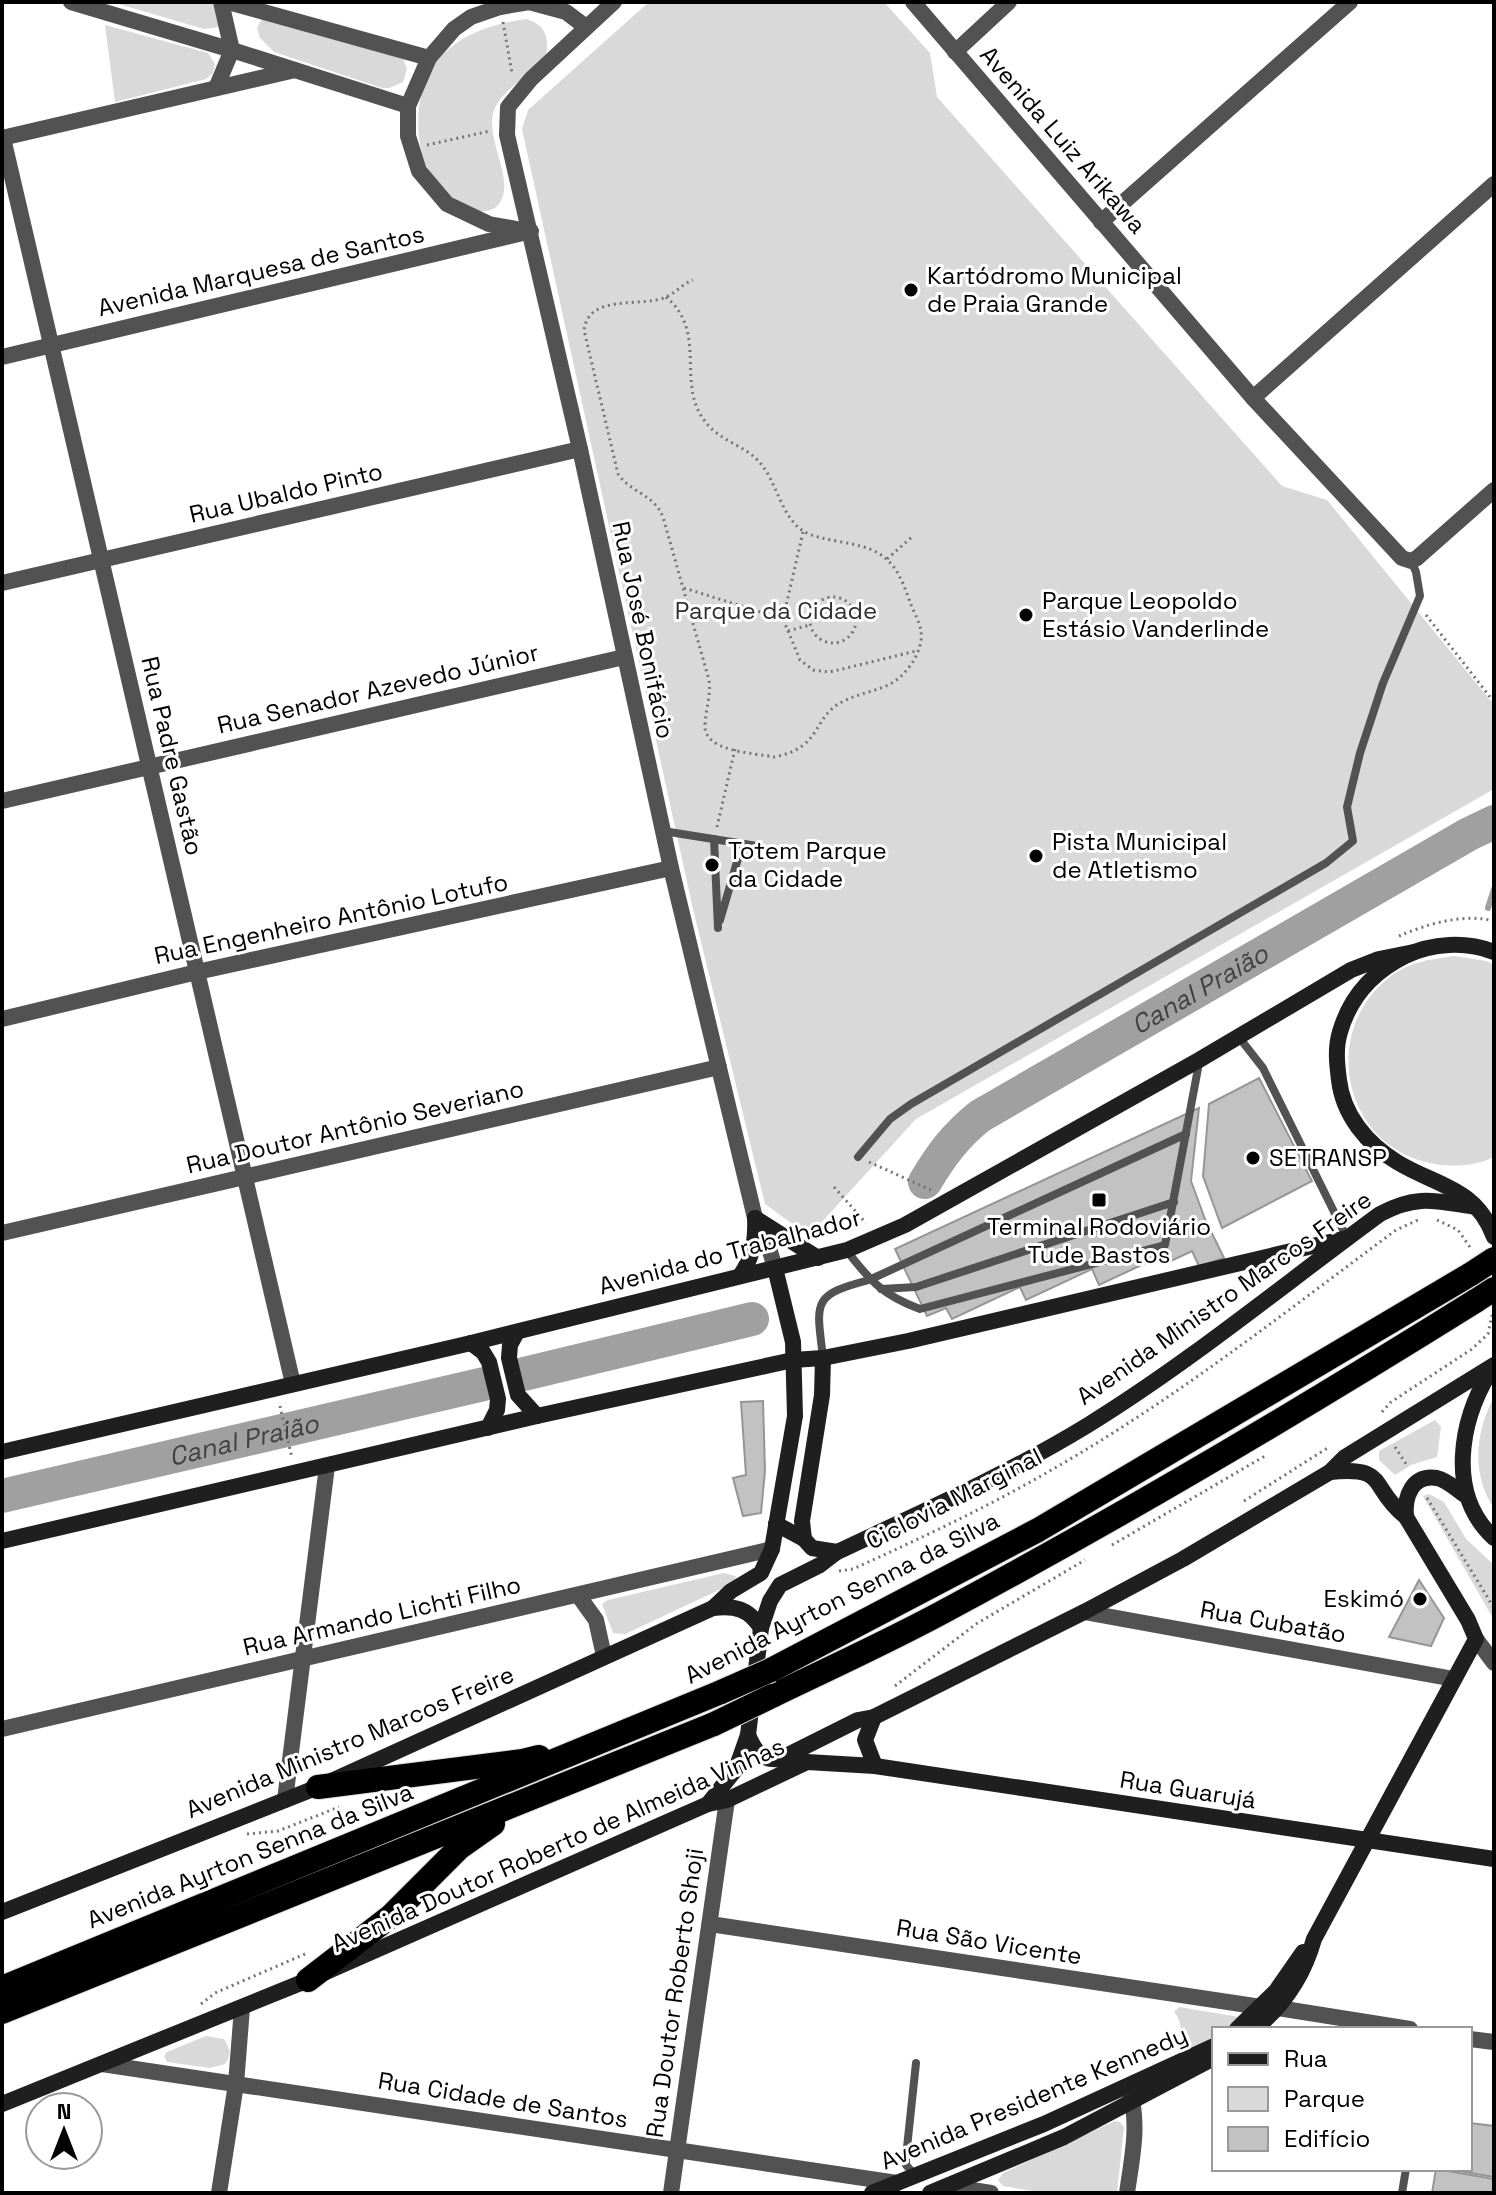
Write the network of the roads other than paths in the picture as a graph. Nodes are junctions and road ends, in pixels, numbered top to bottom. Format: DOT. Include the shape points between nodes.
graph roads {
  1 [pos="71,2"];
  2 [pos="221,2"];
  3 [pos="228,2"];
  4 [pos="614,2"];
  5 [pos="913,2"];
  6 [pos="1009,2"];
  7 [pos="1350,2"];
  8 [pos="469,10"];
  9 [pos="586,27"];
  10 [pos="232,50"];
  11 [pos="955,52"];
  12 [pos="429,58"];
  13 [pos="297,70"];
  14 [pos="216,88"];
  15 [pos="408,106"];
  16 [pos="3,138"];
  17 [pos="1494,184"];
  18 [pos="1101,222"];
  19 [pos="531,231"];
  20 [pos="491,232"];
  21 [pos="52,345"];
  22 [pos="2,357"];
  23 [pos="1253,398"];
  24 [pos="580,449"];
  25 [pos="1494,490"];
  26 [pos="102,560"];
  27 [pos="1406,560"];
  28 [pos="2,583"];
  29 [pos="624,657"];
  30 [pos="150,767"];
  31 [pos="2,801"];
  32 [pos="662,831"];
  33 [pos="714,839"];
  34 [pos="742,845"];
  35 [pos="757,846"];
  36 [pos="671,868"];
  37 [pos="1414,952"];
  38 [pos="1494,952"];
  39 [pos="197,972"];
  40 [pos="2,1019"];
  41 [pos="1238,1036"];
  42 [pos="1199,1060"];
  43 [pos="719,1067"];
  44 [pos="1186,1134"];
  45 [pos="858,1157"];
  46 [pos="245,1177"];
  47 [pos="1174,1202"];
  48 [pos="1475,1207"];
  49 [pos="755,1218"];
  50 [pos="2,1233"];
  51 [pos="1494,1237"];
  52 [pos="1347,1238"];
  53 [pos="847,1250"];
  54 [pos="818,1258"];
  55 [pos="1480,1264"];
  56 [pos="775,1268"];
  57 [pos="740,1276"];
  58 [pos="869,1280"];
  59 [pos="881,1289"];
  60 [pos="1488,1299"];
  61 [pos="517,1332"];
  62 [pos="471,1343"];
  63 [pos="823,1358"];
  64 [pos="793,1360"];
  65 [pos="1494,1365"];
  66 [pos="293,1384"];
  67 [pos="537,1416"];
  68 [pos="488,1428"];
  69 [pos="2,1452"];
  70 [pos="327,1466"];
  71 [pos="1330,1472"];
  72 [pos="1465,1495"];
  73 [pos="1406,1517"];
  74 [pos="776,1524"];
  75 [pos="1494,1538"];
  76 [pos="804,1539"];
  77 [pos="2,1541"];
  78 [pos="772,1549"];
  79 [pos="837,1552"];
  80 [pos="578,1595"];
  81 [pos="713,1608"];
  82 [pos="1084,1612"];
  83 [pos="761,1628"];
  84 [pos="1476,1639"];
  85 [pos="604,1656"];
  86 [pos="303,1658"];
  87 [pos="1494,1663"];
  88 [pos="1454,1679"];
  89 [pos="874,1717"];
  90 [pos="2,1729"];
  91 [pos="748,1735"];
  92 [pos="611,1738"];
  93 [pos="875,1766"];
  94 [pos="318,1787"];
  95 [pos="285,1800"];
  96 [pos="727,1800"];
  97 [pos="524,1802"];
  98 [pos="708,1804"];
  99 [pos="1366,1841"];
  100 [pos="1494,1859"];
  101 [pos="2,1912"];
  102 [pos="710,1924"];
  103 [pos="308,1980"];
  104 [pos="2,1988"];
  105 [pos="242,2008"];
  106 [pos="1270,2008"];
  107 [pos="2,2012"];
  108 [pos="1240,2027"];
  109 [pos="1256,2027"];
  110 [pos="1397,2027"];
  111 [pos="1472,2039"];
  112 [pos="1494,2042"];
  113 [pos="1212,2047"];
  114 [pos="1212,2059"];
  115 [pos="916,2063"];
  116 [pos="102,2064"];
  117 [pos="236,2084"];
  118 [pos="1131,2095"];
  119 [pos="2,2104"];
  120 [pos="678,2150"];
  121 [pos="1406,2171"];
  122 [pos="916,2176"];
  123 [pos="897,2183"];
  124 [pos="947,2186"];
  125 [pos="219,2193"];
  126 [pos="671,2193"];
  127 [pos="872,2193"];
  128 [pos="930,2193"];
  129 [pos="991,2193"];
  130 [pos="1127,2193"];
  131 [pos="1402,2193"];
  1 -- 10 [label="street"];
  2 -- 10 [label="street"];
  3 -- 12 [label="street"];
  4 -- 9 [label="street, Rua José Bonifácio"];
  5 -- 11 [label="street, Avenida Luiz Arikawa"];
  6 -- 11 [label="street"];
  7 -- 18 [label="street"];
  8 -- 9 [label="street" via="529,2 566,12"];
  8 -- 12 [label="street"];
  9 -- 19 [label="street, Rua José Bonifácio" via="508,107 507,135"];
  10 -- 13 [label="street"];
  10 -- 14 [label="street"];
  11 -- 18 [label="street, Avenida Luiz Arikawa"];
  12 -- 15 [label="street"];
  13 -- 14 [label="street"];
  13 -- 15 [label="street"];
  14 -- 16 [label="street"];
  15 -- 20 [label="street" via="408,136 419,171 447,204"];
  16 -- 21 [label="street, Rua Padre Gastão"];
  17 -- 23 [label="street"];
  18 -- 23 [label="street, Avenida Luiz Arikawa"];
  19 -- 20 [label="street, Avenida Marquesa de Santos"];
  19 -- 24 [label="street, Rua José Bonifácio"];
  20 -- 21 [label="street, Avenida Marquesa de Santos"];
  21 -- 22 [label="street, Avenida Marquesa de Santos"];
  21 -- 26 [label="street, Rua Padre Gastão"];
  23 -- 27 [label="street, Avenida Luiz Arikawa"];
  24 -- 26 [label="street, Rua Ubaldo Pinto"];
  24 -- 29 [label="street, Rua José Bonifácio"];
  25 -- 27 [label="street" via="1422,555"];
  26 -- 28 [label="street, Rua Ubaldo Pinto"];
  26 -- 30 [label="street, Rua Padre Gastão"];
  27 -- 45 [label="lane" via="1416,572 1420,596 1360,753 1347,807 1353,841 1326,863 911,1104 890,1119"];
  29 -- 30 [label="street, Rua Senador Azevedo Júnior"];
  29 -- 32 [label="street, Rua José Bonifácio"];
  30 -- 31 [label="street, Rua Senador Azevedo Júnior"];
  30 -- 39 [label="street, Rua Padre Gastão"];
  32 -- 33 [label="lane"];
  32 -- 36 [label="street, Rua José Bonifácio"];
  33 -- 34 [label="lane"];
  33 -- 34 [label="lane" via="718,928"];
  34 -- 35 [label="lane"];
  36 -- 39 [label="street, Rua Engenheiro Antônio Lotufo"];
  36 -- 43 [label="street, Rua José Bonifácio"];
  37 -- 38 [label="main road, Avenida do Trabalhador" via="1464,945"];
  37 -- 41 [label="main road, Avenida do Trabalhador" via="1351,970"];
  37 -- 48 [label="main road" via="1385,966 1359,991 1343,1023 1336,1057 1340,1092 1354,1125 1397,1162 1462,1193"];
  39 -- 40 [label="street, Rua Engenheiro Antônio Lotufo"];
  39 -- 46 [label="street, Rua Padre Gastão"];
  41 -- 42 [label="main road, Avenida do Trabalhador"];
  41 -- 52 [label="lane" via="1263,1068"];
  42 -- 44 [label="lane"];
  42 -- 53 [label="main road, Avenida do Trabalhador"];
  43 -- 46 [label="street, Rua Doutor Antônio Severiano"];
  43 -- 49 [label="street, Rua José Bonifácio"];
  44 -- 47 [label="lane"];
  44 -- 58 [label="lane"];
  46 -- 50 [label="street, Rua Doutor Antônio Severiano"];
  46 -- 66 [label="street, Rua Padre Gastão"];
  47 -- 59 [label="lane" via="916,1287"];
  47 -- 59 [label="lane" via="1165,1245 920,1309"];
  48 -- 51 [label="main road"];
  48 -- 52 [label="main road, Avenida Ministro Marcos Freire" via="1414,1200 1380,1214"];
  49 -- 54 [label="main road"];
  49 -- 56 [label="street, Rua José Bonifácio"];
  49 -- 57 [label="main road" via="752,1256"];
  52 -- 63 [label="main road"];
  52 -- 79 [label="main road, Avenida Ministro Marcos Freire" via="1089,1424 976,1487"];
  53 -- 54 [label="main road, Avenida do Trabalhador"];
  53 -- 58 [label="lane"];
  54 -- 56 [label="main road, Avenida do Trabalhador"];
  55 -- 92 [label="highway, Avenida Ayrton Senna da Silva, bridge" via="1038,1530 771,1670"];
  56 -- 57 [label="main road, Avenida do Trabalhador"];
  56 -- 64 [label="main road"];
  57 -- 61 [label="main road, Avenida do Trabalhador"];
  58 -- 59 [label="lane"];
  58 -- 63 [label="lane" via="824,1298 818,1312"];
  60 -- 97 [label="highway, bridge" via="1148,1499 938,1614 714,1724"];
  61 -- 62 [label="main road, Avenida do Trabalhador"];
  61 -- 67 [label="main road" via="509,1358 518,1395"];
  62 -- 66 [label="main road, Avenida do Trabalhador"];
  62 -- 68 [label="main road" via="489,1362 498,1399"];
  63 -- 64 [label="main road"];
  63 -- 76 [label="main road"];
  64 -- 67 [label="main road"];
  64 -- 74 [label="main road" via="795,1416"];
  65 -- 71 [label="main road" via="1345,1457"];
  65 -- 72 [label="main road" via="1466,1429"];
  66 -- 69 [label="main road, Avenida do Trabalhador"];
  67 -- 68 [label="main road"];
  68 -- 70 [label="main road"];
  70 -- 77 [label="main road"];
  70 -- 86 [label="street"];
  71 -- 73 [label="main road" via="1371,1474"];
  71 -- 82 [label="main road"];
  72 -- 73 [label="main road" via="1436,1478 1418,1482 1408,1490"];
  72 -- 75 [label="main road"];
  73 -- 84 [label="main road"];
  74 -- 76 [label="main road"];
  74 -- 78 [label="main road"];
  76 -- 79 [label="main road" via="812,1548"];
  78 -- 80 [label="street, Rua Armando Lichti Filho"];
  78 -- 81 [label="main road" via="761,1573"];
  79 -- 83 [label="main road, Avenida Ministro Marcos Freire" via="780,1585"];
  80 -- 85 [label="street" via="596,1620"];
  80 -- 86 [label="street, Rua Armando Lichti Filho"];
  81 -- 83 [label="main road" via="739,1607"];
  81 -- 85 [label="main road, Avenida Ministro Marcos Freire"];
  82 -- 88 [label="street, Rua Cubatão"];
  82 -- 89 [label="main road"];
  83 -- 91 [label="main road, Avenida Ministro Marcos Freire"];
  84 -- 87 [label="street"];
  84 -- 88 [label="main road"];
  85 -- 94 [label="main road, Avenida Ministro Marcos Freire"];
  86 -- 90 [label="street, Rua Armando Lichti Filho"];
  86 -- 95 [label="street"];
  88 -- 99 [label="main road"];
  89 -- 91 [label="main road" via="780,1759 761,1756"];
  89 -- 93 [label="main road" via="865,1740"];
  91 -- 98 [label="main road, Avenida Ministro Marcos Freire" via="736,1769"];
  92 -- 94 [label="highway" via="523,1761"];
  92 -- 104 [label="highway, Avenida Ayrton Senna da Silva"];
  93 -- 96 [label="main road, Avenida Doutor Roberto de Almeida Vinhas" via="807,1762"];
  93 -- 99 [label="main road, Rua Guarujá"];
  94 -- 95 [label="main road, Avenida Ministro Marcos Freire"];
  95 -- 101 [label="main road, Avenida Ministro Marcos Freire"];
  96 -- 98 [label="main road, Avenida Doutor Roberto de Almeida Vinhas"];
  96 -- 102 [label="street, Rua Doutor Roberto Shoji"];
  97 -- 103 [label="highway" via="459,1848 391,1916"];
  97 -- 107 [label="highway"];
  98 -- 103 [label="main road, Avenida Doutor Roberto de Almeida Vinhas"];
  99 -- 100 [label="main road, Rua Guarujá"];
  99 -- 106 [label="main road"];
  102 -- 106 [label="street, Rua São Vicente"];
  102 -- 120 [label="street, Rua Doutor Roberto Shoji"];
  103 -- 105 [label="main road, Avenida Doutor Roberto de Almeida Vinhas"];
  105 -- 116 [label="main road, Avenida Doutor Roberto de Almeida Vinhas"];
  105 -- 117 [label="street"];
  106 -- 108 [label="main road"];
  106 -- 109 [label="main road"];
  106 -- 110 [label="street, Rua São Vicente"];
  111 -- 112 [label="street"];
  113 -- 118 [label="main road, Avenida Presidente Kennedy"];
  114 -- 118 [label="main road, Avenida Presidente Kennedy"];
  115 -- 122 [label="lane" via="906,2165"];
  116 -- 117 [label="street, Rua Cidade de Santos"];
  116 -- 119 [label="main road, Avenida Doutor Roberto de Almeida Vinhas"];
  117 -- 120 [label="street, Rua Cidade de Santos"];
  117 -- 125 [label="street"];
  118 -- 122 [label="main road, Avenida Presidente Kennedy"];
  118 -- 124 [label="main road, Avenida Presidente Kennedy" via="1064,2137"];
  118 -- 130 [label="street" via="1136,2134"];
  120 -- 123 [label="street, Rua Cidade de Santos"];
  120 -- 126 [label="street, Rua Doutor Roberto Shoji"];
  121 -- 131 [label="lane"];
  122 -- 123 [label="main road, Avenida Presidente Kennedy"];
  123 -- 127 [label="main road, Avenida Presidente Kennedy"];
  124 -- 128 [label="main road, Avenida Presidente Kennedy"];
  124 -- 129 [label="street"];
}
